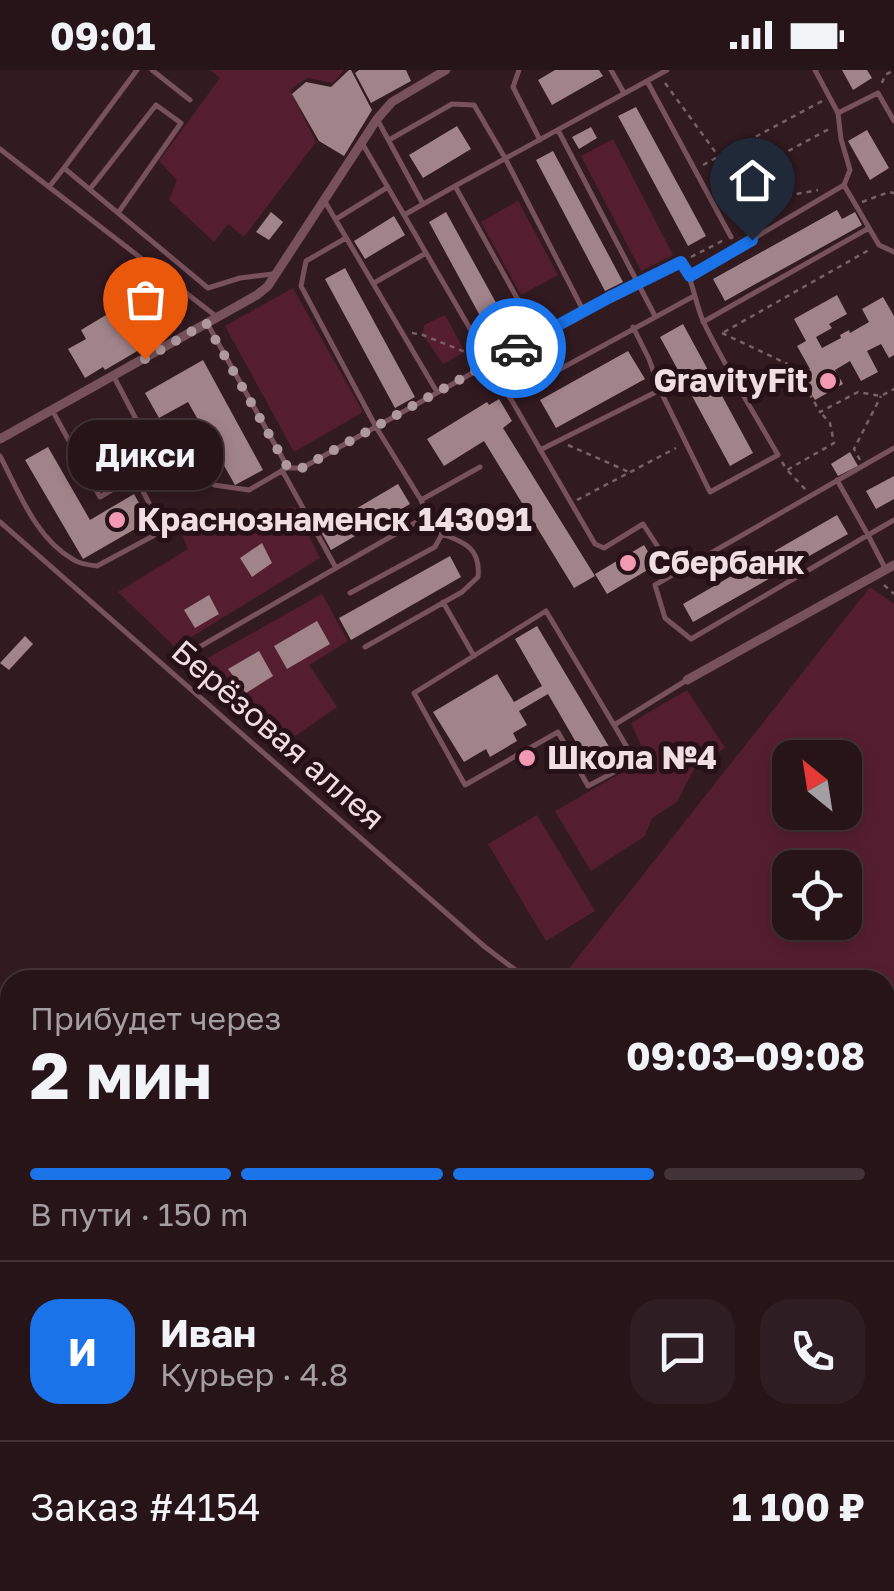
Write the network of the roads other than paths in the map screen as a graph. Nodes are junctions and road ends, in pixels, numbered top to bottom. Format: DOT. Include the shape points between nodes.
graph roads {
  1 [pos="137,70"];
  2 [pos="152,70"];
  3 [pos="446,70"];
  4 [pos="518,70"];
  5 [pos="611,70"];
  6 [pos="667,70"];
  7 [pos="815,70"];
  8 [pos="648,81"];
  9 [pos="624,93"];
  10 [pos="190,100"];
  11 [pos="838,113"];
  12 [pos="377,119"];
  13 [pos="894,121"];
  14 [pos="558,130"];
  15 [pos="389,140"];
  16 [pos="540,140"];
  17 [pos="362,142"];
  18 [pos="0,150"];
  19 [pos="504,158"];
  20 [pos="64,168"];
  21 [pos="388,186"];
  22 [pos="455,186"];
  23 [pos="844,186"];
  24 [pos="49,187"];
  25 [pos="90,189"];
  26 [pos="324,199"];
  27 [pos="423,204"];
  28 [pos="118,213"];
  29 [pos="404,215"];
  30 [pos="336,219"];
  31 [pos="869,228"];
  32 [pos="731,236"];
  33 [pos="346,238"];
  34 [pos="426,252"];
  35 [pos="894,252"];
  36 [pos="276,274"];
  37 [pos="690,276"];
  38 [pos="374,283"];
  39 [pos="638,283"];
  40 [pos="694,296"];
  41 [pos="584,311"];
  42 [pos="655,316"];
  43 [pos="217,318"];
  44 [pos="704,322"];
  45 [pos="206,323"];
  46 [pos="633,328"];
  47 [pos="538,336"];
  48 [pos="490,362"];
  49 [pos="114,377"];
  50 [pos="660,390"];
  51 [pos="437,392"];
  52 [pos="509,397"];
  53 [pos="52,410"];
  54 [pos="376,427"];
  55 [pos="0,439"];
  56 [pos="147,440"];
  57 [pos="894,448"];
  58 [pos="540,450"];
  59 [pos="0,456"];
  60 [pos="480,466"];
  61 [pos="285,469"];
  62 [pos="135,476"];
  63 [pos="837,480"];
  64 [pos="420,500"];
  65 [pos="427,516"];
  66 [pos="894,520"];
  67 [pos="0,522"];
  68 [pos="442,534"];
  69 [pos="868,535"];
  70 [pos="336,568"];
  71 [pos="885,570"];
  72 [pos="674,574"];
  73 [pos="350,593"];
  74 [pos="443,602"];
  75 [pos="365,646"];
  76 [pos="474,656"];
  77 [pos="182,657"];
  78 [pos="687,680"];
  79 [pos="614,725"];
  80 [pos="516,970"];
  1 -- 20 [label="lane"];
  2 -- 10 [label="lane"];
  3 -- 12 [label="street" via="392,102"];
  4 -- 16 [label="lane" via="513,87"];
  5 -- 9 [label="lane"];
  6 -- 8 [label="lane"];
  7 -- 11 [label="lane"];
  8 -- 9 [label="lane"];
  8 -- 32 [label="lane"];
  9 -- 14 [label="lane"];
  11 -- 13 [label="lane" via="878,93"];
  11 -- 23 [label="lane" via="850,170"];
  12 -- 15 [label="lane"];
  12 -- 17 [label="street"];
  14 -- 16 [label="lane"];
  14 -- 39 [label="lane"];
  15 -- 19 [label="lane" via="452,104 474,105"];
  15 -- 27 [label="lane"];
  16 -- 19 [label="lane"];
  17 -- 21 [label="lane"];
  17 -- 26 [label="street"];
  18 -- 24 [label="lane"];
  19 -- 22 [label="lane"];
  19 -- 41 [label="lane"];
  20 -- 24 [label="lane"];
  20 -- 25 [label="lane"];
  21 -- 29 [label="lane"];
  21 -- 30 [label="lane"];
  22 -- 27 [label="lane"];
  22 -- 47 [label="lane"];
  23 -- 31 [label="lane"];
  23 -- 37 [label="lane"];
  24 -- 43 [label="lane"];
  25 -- 28 [label="lane"];
  25 -- 28 [label="lane" via="156,105 181,124"];
  26 -- 30 [label="lane"];
  26 -- 36 [label="street"];
  27 -- 29 [label="lane"];
  28 -- 36 [label="lane" via="208,288"];
  29 -- 34 [label="lane"];
  30 -- 33 [label="lane"];
  31 -- 35 [label="lane" via="879,245"];
  31 -- 44 [label="lane"];
  33 -- 38 [label="lane"];
  33 -- 54 [label="lane" via="306,261 301,286"];
  34 -- 38 [label="lane"];
  34 -- 48 [label="lane"];
  36 -- 43 [label="street" via="257,295"];
  37 -- 39 [label="lane" via="681,262"];
  37 -- 40 [label="lane"];
  38 -- 51 [label="lane"];
  39 -- 41 [label="lane"];
  39 -- 42 [label="lane"];
  40 -- 42 [label="lane"];
  40 -- 44 [label="lane"];
  41 -- 47 [label="lane"];
  42 -- 46 [label="lane"];
  43 -- 45 [label="street"];
  44 -- 50 [label="lane" via="778,454 710,492"];
  45 -- 49 [label="street"];
  45 -- 61 [label="lane"];
  46 -- 50 [label="lane"];
  46 -- 52 [label="lane"];
  47 -- 48 [label="lane"];
  48 -- 51 [label="lane"];
  48 -- 52 [label="lane"];
  49 -- 53 [label="street"];
  49 -- 56 [label="lane"];
  50 -- 58 [label="lane"];
  51 -- 54 [label="lane"];
  52 -- 58 [label="lane"];
  53 -- 55 [label="street"];
  53 -- 62 [label="lane" via="100,497"];
  54 -- 61 [label="lane" via="302,468"];
  54 -- 64 [label="lane"];
  56 -- 61 [label="lane" via="182,421 214,485 249,490"];
  56 -- 62 [label="lane" via="148,460"];
  57 -- 63 [label="lane"];
  58 -- 72 [label="lane" via="596,544 604,548 643,524"];
  59 -- 62 [label="lane" via="36,524 76,562 97,566 162,528"];
  60 -- 64 [label="lane"];
  61 -- 70 [label="lane"];
  63 -- 69 [label="lane"];
  63 -- 72 [label="lane"];
  64 -- 65 [label="lane"];
  65 -- 68 [label="lane"];
  65 -- 70 [label="lane"];
  66 -- 69 [label="lane"];
  67 -- 80 [label="lane, Берёзовая аллея"];
  68 -- 73 [label="lane" via="435,546"];
  68 -- 74 [label="lane" via="466,542 480,564 478,577"];
  69 -- 71 [label="lane"];
  69 -- 72 [label="lane" via="691,639 665,618 655,585"];
  70 -- 77 [label="lane"];
  71 -- 78 [label="street"];
  74 -- 75 [label="lane"];
  74 -- 76 [label="lane"];
  76 -- 79 [label="lane" via="546,611"];
  76 -- 79 [label="lane" via="414,693 466,785 558,732 588,786 635,761"];
  78 -- 79 [label="lane"];
}
